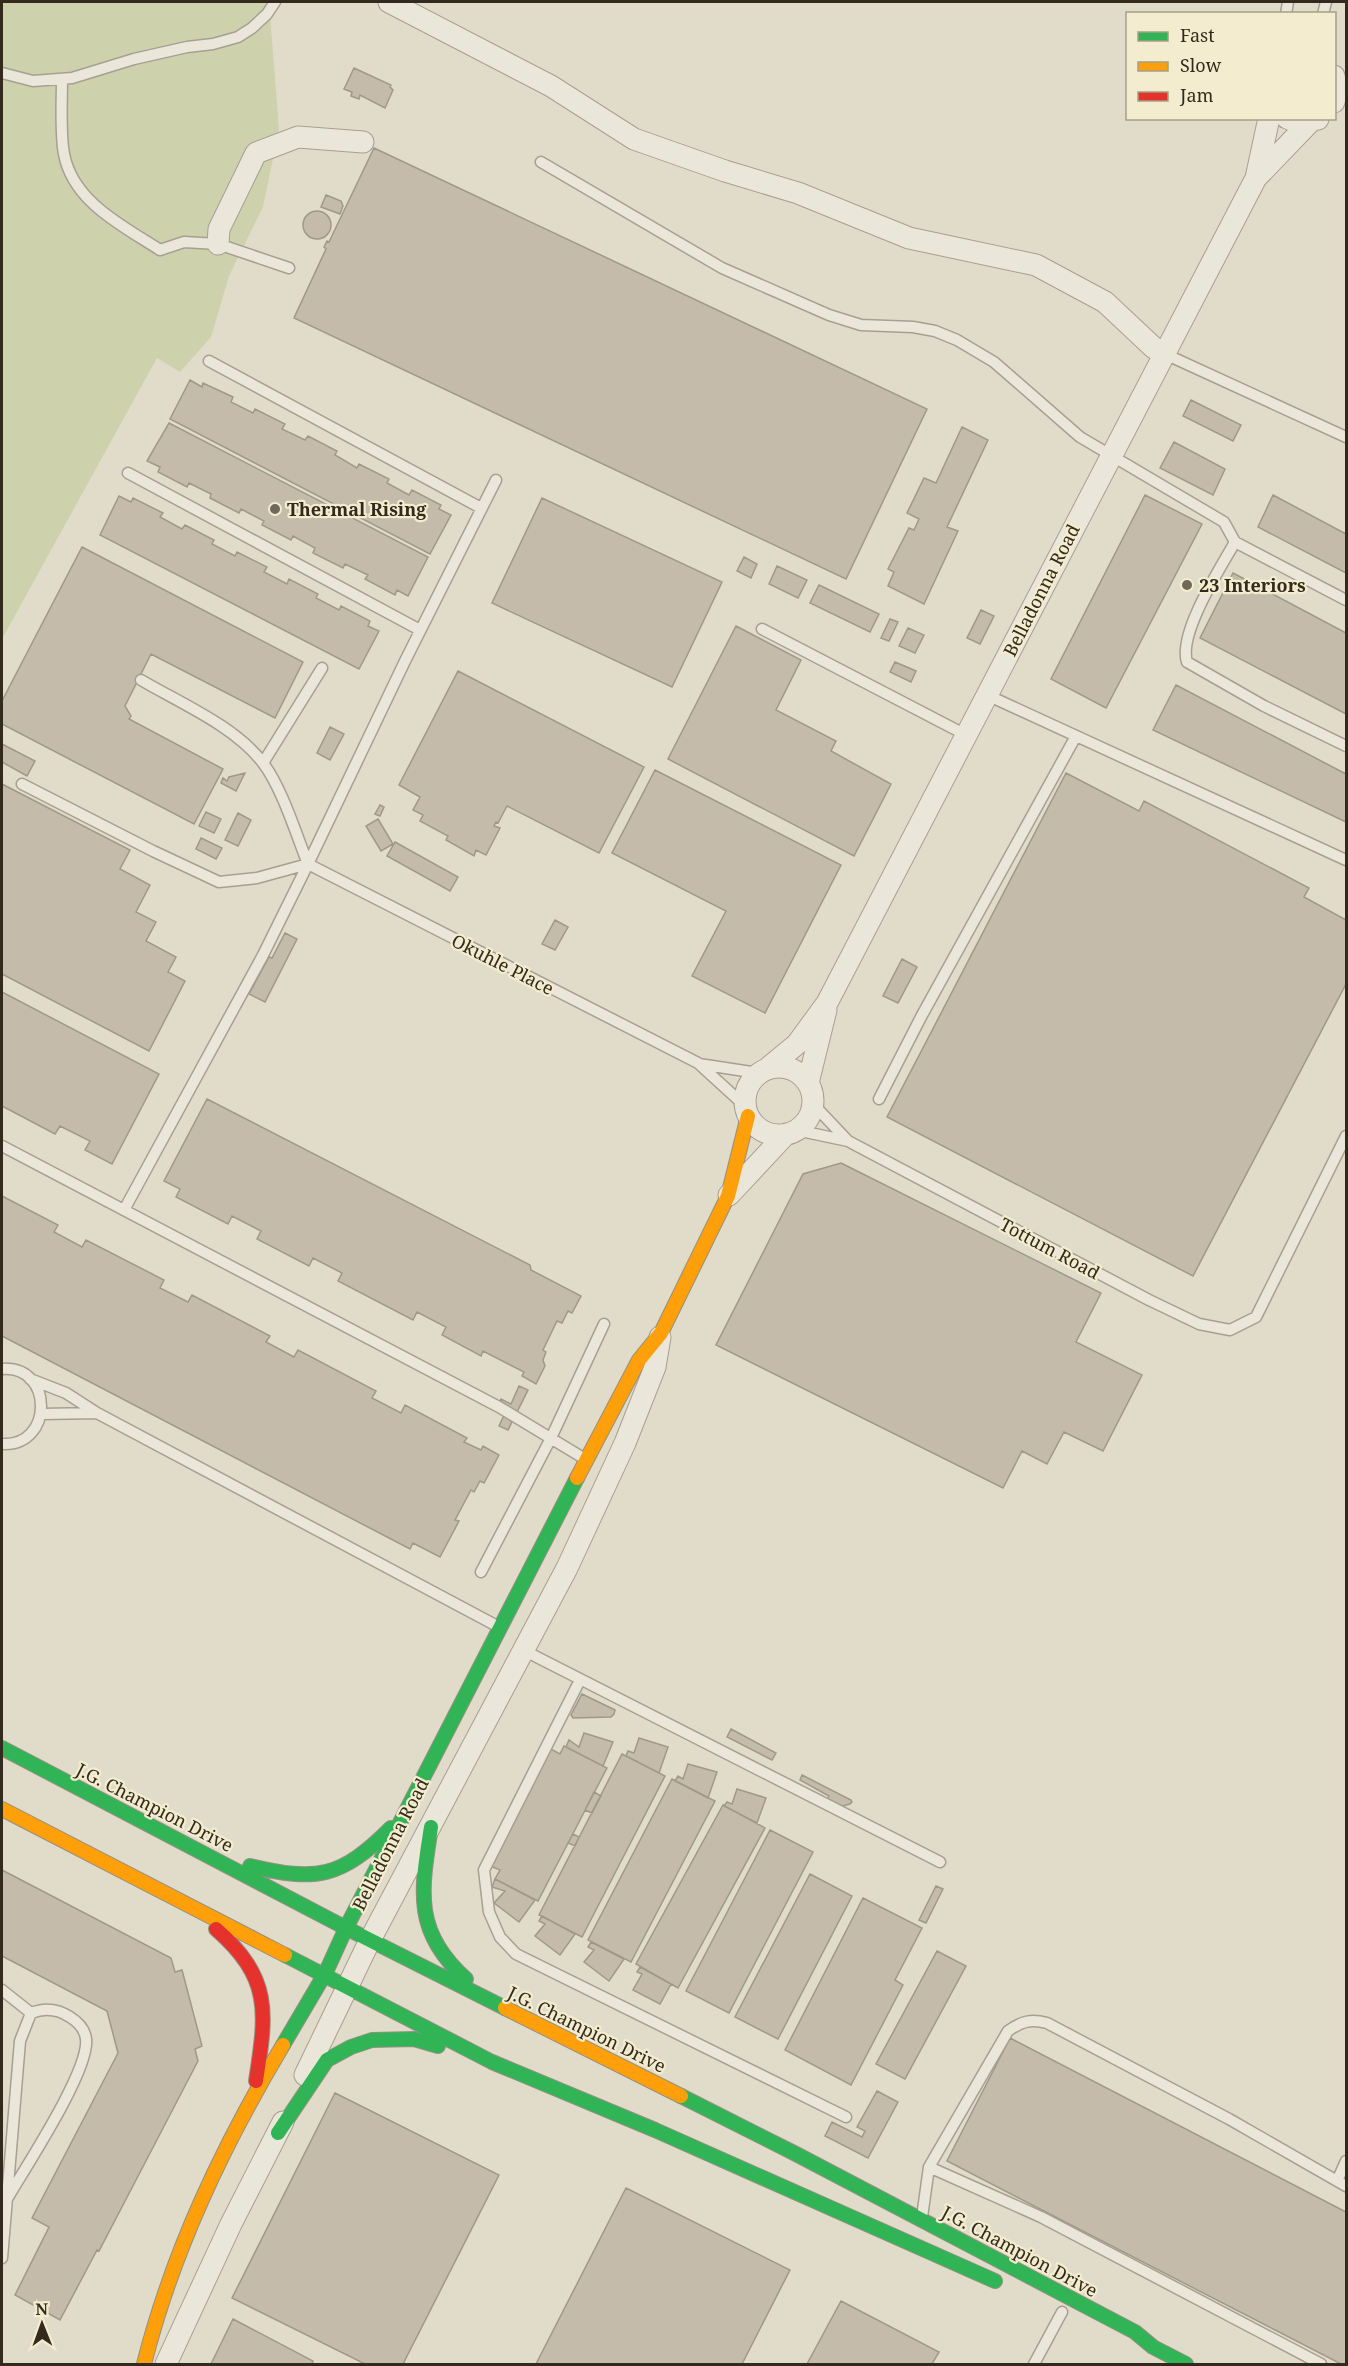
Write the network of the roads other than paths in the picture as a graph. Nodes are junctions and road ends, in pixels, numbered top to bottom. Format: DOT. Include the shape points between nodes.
graph roads {
  1 [pos="274,2"];
  2 [pos="388,2"];
  3 [pos="2,73"];
  4 [pos="62,79"];
  5 [pos="1269,120"];
  6 [pos="1292,120"];
  7 [pos="1314,120"];
  8 [pos="363,142"];
  9 [pos="541,162"];
  10 [pos="1256,178"];
  11 [pos="218,244"];
  12 [pos="289,268"];
  13 [pos="1165,354"];
  14 [pos="209,361"];
  15 [pos="1347,437"];
  16 [pos="1111,457"];
  17 [pos="128,473"];
  18 [pos="495,480"];
  19 [pos="482,508"];
  20 [pos="1235,542"];
  21 [pos="1347,600"];
  22 [pos="762,629"];
  23 [pos="420,630"];
  24 [pos="322,668"];
  25 [pos="141,680"];
  26 [pos="987,695"];
  27 [pos="966,735"];
  28 [pos="1076,736"];
  29 [pos="1347,746"];
  30 [pos="263,763"];
  31 [pos="22,784"];
  32 [pos="1347,860"];
  33 [pos="308,864"];
  34 [pos="827,1003"];
  35 [pos="698,1064"];
  36 [pos="763,1071"];
  37 [pos="808,1083"];
  38 [pos="879,1099"];
  39 [pos="813,1104"];
  40 [pos="746,1110"];
  41 [pos="791,1132"];
  42 [pos="1347,1136"];
  43 [pos="848,1141"];
  44 [pos="2,1146"];
  45 [pos="728,1196"];
  46 [pos="124,1210"];
  47 [pos="604,1324"];
  48 [pos="661,1334"];
  49 [pos="2,1369"];
  50 [pos="30,1379"];
  51 [pos="97,1413"];
  52 [pos="42,1414"];
  53 [pos="551,1438"];
  54 [pos="2,1444"];
  55 [pos="587,1460"];
  56 [pos="481,1572"];
  57 [pos="501,1628"];
  58 [pos="523,1650"];
  59 [pos="580,1680"];
  60 [pos="2,1748"];
  61 [pos="2,1809"];
  62 [pos="408,1809"];
  63 [pos="431,1827"];
  64 [pos="212,1857"];
  65 [pos="940,1862"];
  66 [pos="185,1905"];
  67 [pos="346,1928"];
  68 [pos="370,1940"];
  69 [pos="324,1976"];
  70 [pos="346,1988"];
  71 [pos="2,1990"];
  72 [pos="32,2013"];
  73 [pos="519,2017"];
  74 [pos="492,2062"];
  75 [pos="254,2096"];
  76 [pos="846,2117"];
  77 [pos="278,2133"];
  78 [pos="1347,2161"];
  79 [pos="929,2167"];
  80 [pos="1342,2183"];
  81 [pos="7,2199"];
  82 [pos="922,2220"];
  83 [pos="2,2258"];
  84 [pos="1013,2289"];
  85 [pos="1062,2312"];
  86 [pos="1101,2329"];
  87 [pos="1152,2347"];
  88 [pos="144,2364"];
  89 [pos="166,2364"];
  90 [pos="1034,2364"];
  91 [pos="1186,2364"];
  92 [pos="1321,2364"];
  1 -- 4 [label="lane" via="267,14 238,37 187,46"];
  2 -- 13 [label="street" via="551,86 634,140 798,193 909,238 1036,265 1105,302"];
  3 -- 4 [label="lane" via="33,81"];
  4 -- 11 [label="lane" via="64,153 72,175 95,207 160,250 184,242"];
  5 -- 10 [label="street, Belladonna Road"];
  6 -- 7 [label="street, Belladonna Road"];
  7 -- 10 [label="street, Belladonna Road"];
  8 -- 11 [label="street" via="298,137 256,153 219,229"];
  9 -- 16 [label="lane" via="722,268 829,315 861,325 935,331 957,340 994,362 1080,437"];
  10 -- 13 [label="street, Belladonna Road"];
  11 -- 12 [label="lane"];
  13 -- 15 [label="lane"];
  13 -- 16 [label="street, Belladonna Road"];
  14 -- 19 [label="lane"];
  16 -- 20 [label="lane" via="1224,522"];
  16 -- 26 [label="street, Belladonna Road"];
  17 -- 23 [label="lane"];
  18 -- 19 [label="lane"];
  19 -- 23 [label="lane"];
  20 -- 21 [label="lane"];
  20 -- 29 [label="lane" via="1191,626 1185,643 1187,662 1264,706"];
  22 -- 27 [label="lane"];
  23 -- 33 [label="lane"];
  24 -- 30 [label="lane"];
  25 -- 30 [label="lane" via="228,730"];
  26 -- 27 [label="street, Belladonna Road"];
  26 -- 28 [label="lane"];
  27 -- 34 [label="street, Belladonna Road"];
  28 -- 32 [label="lane"];
  28 -- 38 [label="lane"];
  30 -- 33 [label="lane"];
  31 -- 33 [label="lane" via="219,882 257,878"];
  33 -- 35 [label="lane, Okuhle Place"];
  33 -- 46 [label="lane"];
  34 -- 36 [label="street, Belladonna Road" via="797,1044"];
  34 -- 37 [label="street, Belladonna Road"];
  35 -- 36 [label="lane, Okuhle Place"];
  35 -- 40 [label="lane, Okuhle Place"];
  36 -- 37 [label="street" via="780,1066 801,1074"];
  36 -- 40 [label="street, Belladonna Road" via="750,1082 745,1093"];
  37 -- 39 [label="street, Belladonna Road"];
  39 -- 41 [label="street, Belladonna Road" via="805,1123"];
  39 -- 43 [label="lane, Tottum Road"];
  40 -- 41 [label="street" via="754,1125 764,1132"];
  40 -- 45 [label="street, Belladonna Road" via="742,1146"];
  41 -- 43 [label="lane, Tottum Road"];
  41 -- 45 [label="street, Belladonna Road"];
  42 -- 43 [label="lane, Tottum Road" via="1256,1317 1230,1330 1199,1324 1149,1300"];
  44 -- 46 [label="lane"];
  45 -- 48 [label="street, Belladonna Road"];
  46 -- 53 [label="lane"];
  47 -- 53 [label="lane"];
  48 -- 55 [label="street, Belladonna Road" via="639,1360"];
  48 -- 58 [label="street, Belladonna Road" via="655,1367 625,1443 567,1568"];
  49 -- 50 [label="lane" via="20,1371"];
  50 -- 51 [label="lane" via="66,1393"];
  50 -- 52 [label="lane" via="38,1389"];
  51 -- 52 [label="lane"];
  51 -- 57 [label="lane"];
  52 -- 54 [label="lane" via="29,1435"];
  53 -- 55 [label="lane"];
  53 -- 56 [label="lane"];
  55 -- 57 [label="street, Belladonna Road"];
  57 -- 62 [label="street, Belladonna Road"];
  58 -- 59 [label="lane"];
  58 -- 63 [label="street, Belladonna Road"];
  59 -- 65 [label="lane"];
  59 -- 76 [label="lane" via="484,1870 489,1912 500,1936 516,1954"];
  60 -- 64 [label="street, J.G. Champion Drive"];
  61 -- 66 [label="street, J.G. Champion Drive"];
  62 -- 64 [label="street" via="357,1857 319,1874 276,1872"];
  62 -- 67 [label="street, Belladonna Road"];
  63 -- 68 [label="street, Belladonna Road"];
  63 -- 73 [label="street" via="424,1916 439,1953 452,1968"];
  64 -- 67 [label="street, J.G. Champion Drive"];
  66 -- 69 [label="street, J.G. Champion Drive"];
  66 -- 75 [label="street" via="227,1937 257,1986 264,2010"];
  67 -- 68 [label="street, J.G. Champion Drive"];
  67 -- 69 [label="street, Belladonna Road"];
  68 -- 70 [label="street, Belladonna Road"];
  68 -- 73 [label="street, J.G. Champion Drive"];
  69 -- 70 [label="street, J.G. Champion Drive"];
  69 -- 75 [label="street, Belladonna Road"];
  70 -- 74 [label="street, J.G. Champion Drive"];
  70 -- 77 [label="street, Belladonna Road"];
  71 -- 72 [label="lane"];
  72 -- 81 [label="lane" via="20,2041"];
  72 -- 81 [label="lane" via="55,2009 71,2018 83,2029 86,2046 81,2069"];
  73 -- 82 [label="street, J.G. Champion Drive"];
  74 -- 77 [label="street" via="414,2039 372,2040 327,2060"];
  74 -- 84 [label="street, J.G. Champion Drive"];
  75 -- 88 [label="street, Belladonna Road" via="196,2209 170,2273"];
  77 -- 89 [label="street, Belladonna Road"];
  78 -- 80 [label="lane"];
  79 -- 80 [label="lane" via="1008,2031 1032,2019 1047,2023 1229,2119"];
  79 -- 82 [label="lane"];
  79 -- 92 [label="lane" via="1041,2217"];
  81 -- 83 [label="lane"];
  82 -- 87 [label="street, J.G. Champion Drive" via="1135,2332"];
  85 -- 90 [label="lane"];
  86 -- 87 [label="street, J.G. Champion Drive"];
  87 -- 91 [label="street, J.G. Champion Drive"];
}
